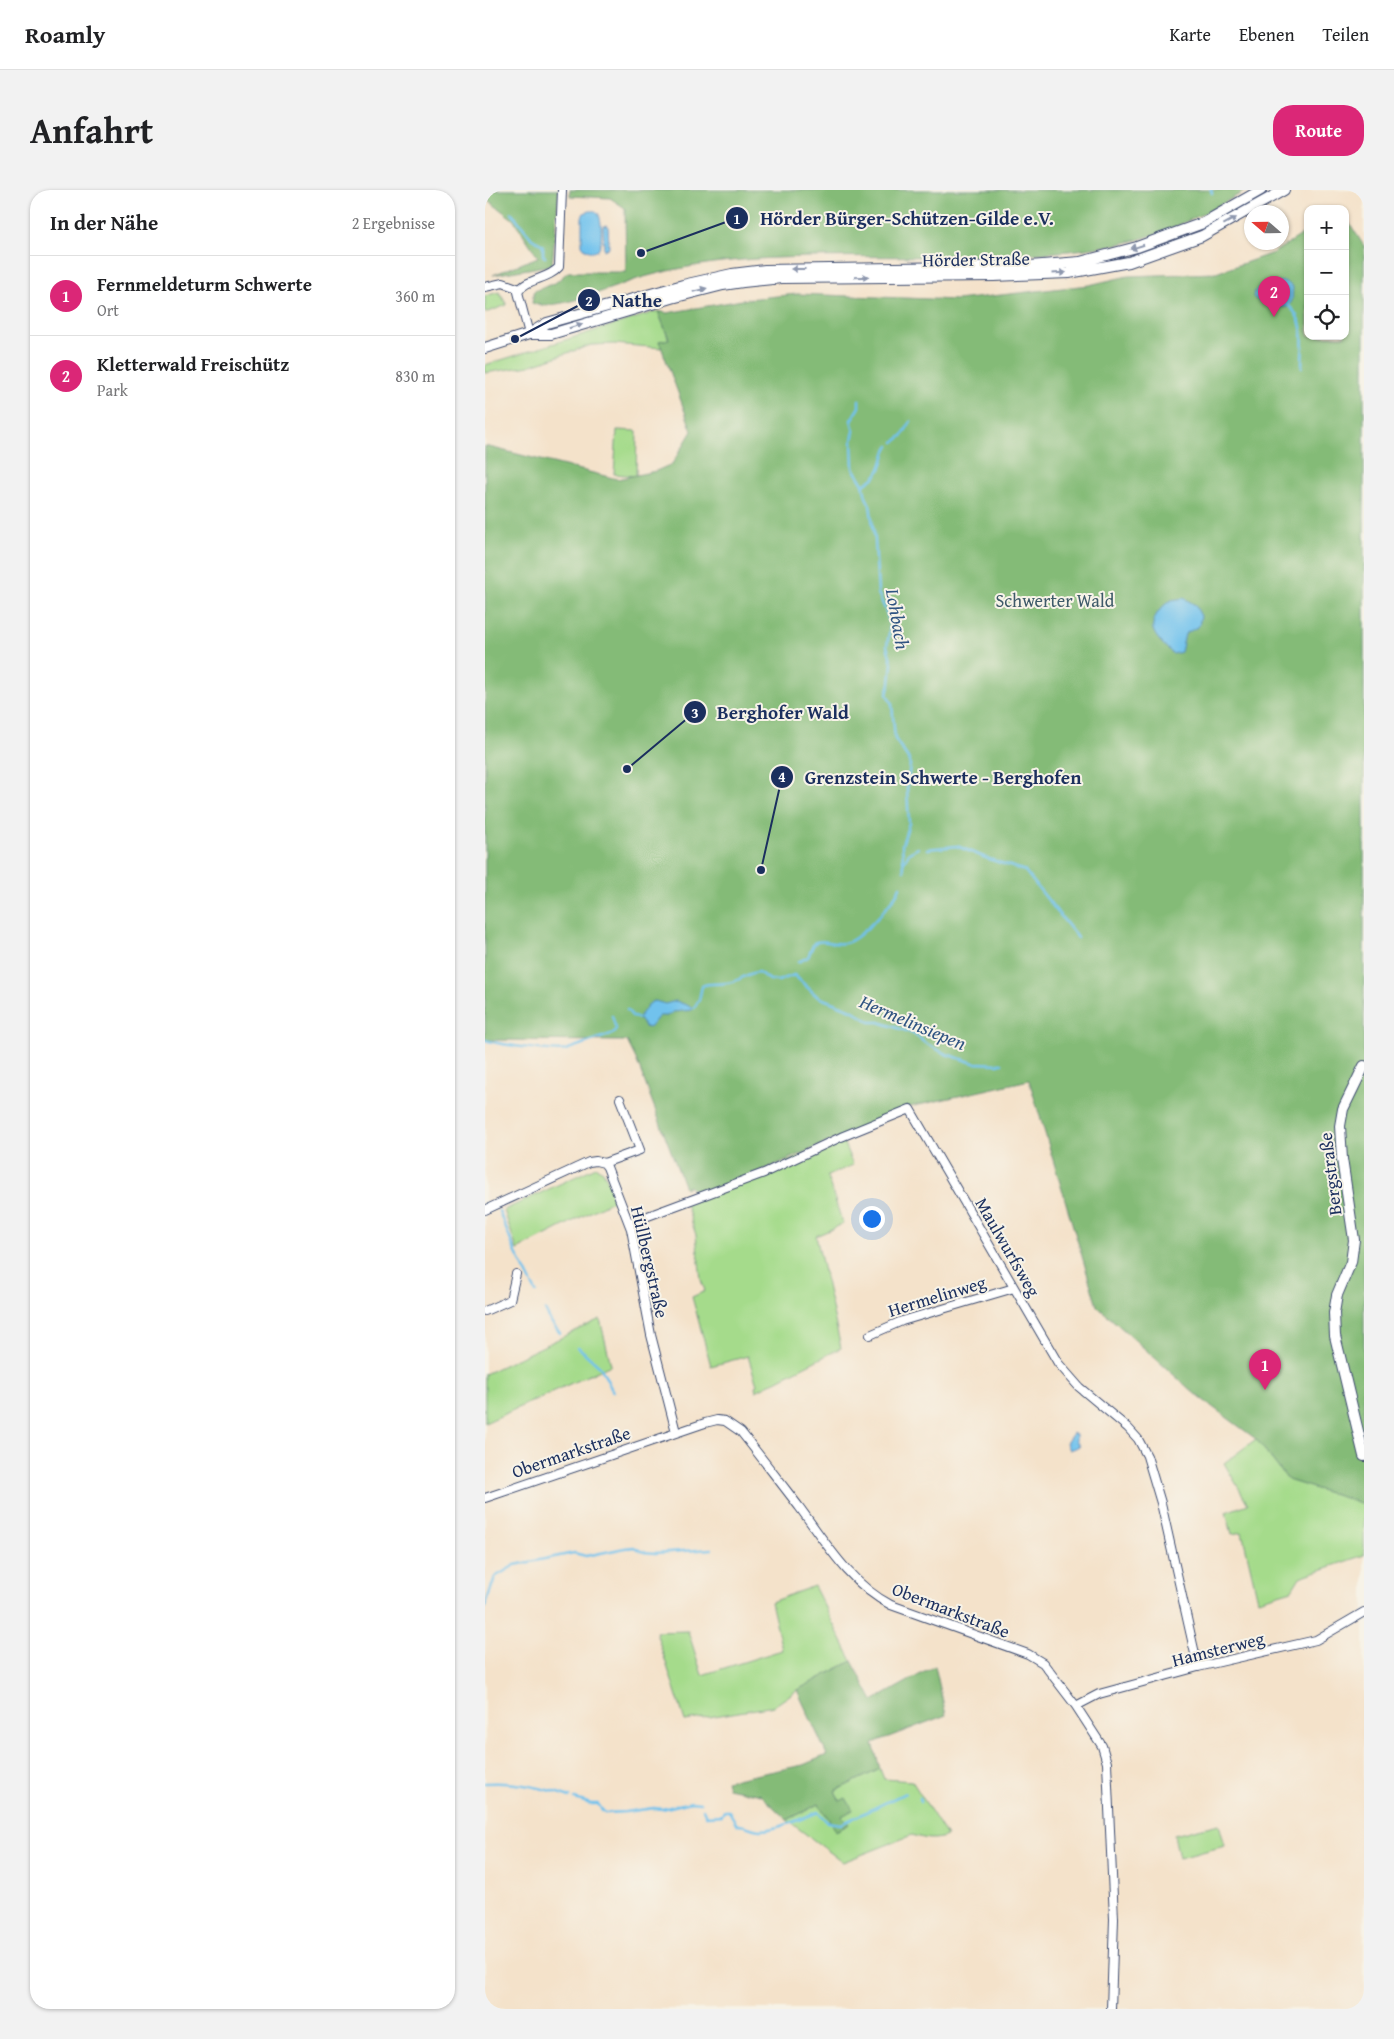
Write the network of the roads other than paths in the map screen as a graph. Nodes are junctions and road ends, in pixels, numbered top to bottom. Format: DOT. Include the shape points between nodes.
graph roads {
  1 [pos="562,190"];
  2 [pos="1261,190"];
  3 [pos="1284,190"];
  4 [pos="485,287"];
  5 [pos="519,289"];
  6 [pos="652,299"];
  7 [pos="529,334"];
  8 [pos="485,348"];
  9 [pos="1364,1066"];
  10 [pos="620,1099"];
  11 [pos="604,1163"];
  12 [pos="485,1210"];
  13 [pos="629,1223"];
  14 [pos="516,1274"];
  15 [pos="1014,1288"];
  16 [pos="485,1311"];
  17 [pos="870,1334"];
  18 [pos="676,1432"];
  19 [pos="1364,1456"];
  20 [pos="485,1498"];
  21 [pos="1364,1612"];
  22 [pos="1198,1667"];
  23 [pos="1076,1706"];
  24 [pos="1111,2009"];
  1 -- 5 [label="street" via="559,267"];
  2 -- 6 [label="main road, Hörder Straße, one-way" via="1198,225 1137,247 1080,262 1030,266 765,270 708,278"];
  6 -- 3 [label="main road, Hörder Straße, one-way" via="763,280 1069,273 1129,262 1202,236"];
  4 -- 5 [label="street" via="503,283"];
  5 -- 7 [label="street"];
  6 -- 7 [label="main road" via="547,323"];
  7 -- 8 [label="main road"];
  9 -- 19 [label="main road, Bergstraße" via="1347,1100 1339,1126 1354,1240 1351,1262 1337,1295 1334,1313 1337,1345"];
  10 -- 11 [label="street" via="640,1150"];
  11 -- 12 [label="street" via="589,1162"];
  11 -- 13 [label="street, Hüllbergstraße"];
  13 -- 15 [label="street, Maulwurfsweg" via="764,1173 910,1109"];
  13 -- 18 [label="street, Hüllbergstraße" via="651,1335"];
  14 -- 16 [label="street" via="510,1300"];
  15 -- 17 [label="street, Hermelinweg" via="902,1321"];
  15 -- 22 [label="street, Maulwurfsweg" via="1061,1368 1129,1428 1142,1446 1161,1503"];
  18 -- 20 [label="street, Obermarkstraße"];
  18 -- 23 [label="street, Obermarkstraße" via="717,1420 736,1427 832,1551 875,1596 891,1605 1039,1659"];
  21 -- 22 [label="street, Hamsterweg" via="1316,1640"];
  22 -- 23 [label="street, Hamsterweg" via="1099,1694"];
  23 -- 24 [label="street, Obermarkstraße" via="1101,1744 1107,1763 1114,1919"];
}
